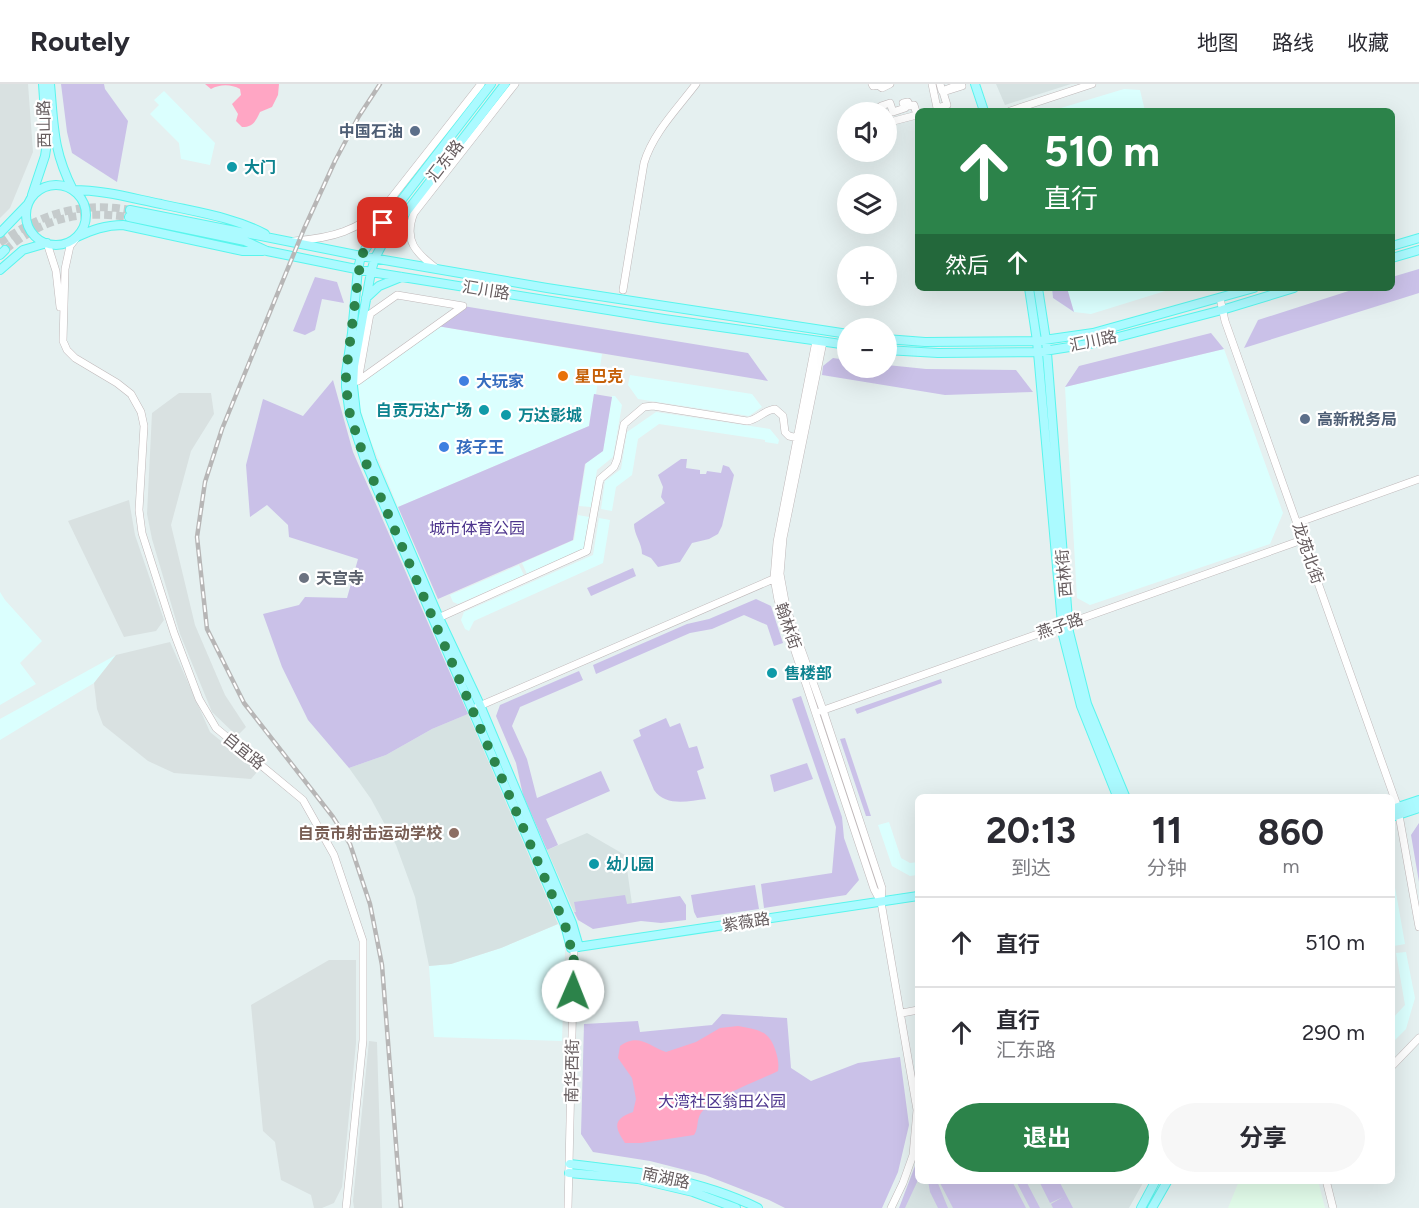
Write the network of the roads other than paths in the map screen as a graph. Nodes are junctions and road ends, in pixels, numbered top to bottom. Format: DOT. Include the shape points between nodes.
graph roads {
  1 [pos="43,84"];
  2 [pos="50,84"];
  3 [pos="481,84"];
  4 [pos="491,84"];
  5 [pos="505,84"];
  6 [pos="515,84"];
  7 [pos="696,84"];
  8 [pos="872,84"];
  9 [pos="890,84"];
  10 [pos="932,84"];
  11 [pos="940,84"];
  12 [pos="977,84"];
  13 [pos="1092,84"];
  14 [pos="915,108"];
  15 [pos="985,108"];
  16 [pos="1019,108"];
  17 [pos="897,111"];
  18 [pos="915,116"];
  19 [pos="897,120"];
  20 [pos="73,190"];
  21 [pos="31,200"];
  22 [pos="0,233"];
  23 [pos="76,237"];
  24 [pos="270,237"];
  25 [pos="1419,238"];
  26 [pos="293,241"];
  27 [pos="47,243"];
  28 [pos="1395,245"];
  29 [pos="1419,250"];
  30 [pos="267,251"];
  31 [pos="361,256"];
  32 [pos="1395,257"];
  33 [pos="375,258"];
  34 [pos="358,269"];
  35 [pos="437,269"];
  36 [pos="0,270"];
  37 [pos="371,272"];
  38 [pos="402,277"];
  39 [pos="623,290"];
  40 [pos="1030,291"];
  41 [pos="1038,291"];
  42 [pos="1244,291"];
  43 [pos="1284,291"];
  44 [pos="366,298"];
  45 [pos="1220,298"];
  46 [pos="463,306"];
  47 [pos="1222,310"];
  48 [pos="62,318"];
  49 [pos="837,332"];
  50 [pos="897,340"];
  51 [pos="1041,341"];
  52 [pos="820,342"];
  53 [pos="837,344"];
  54 [pos="897,351"];
  55 [pos="1042,351"];
  56 [pos="798,438"];
  57 [pos="1419,479"];
  58 [pos="1297,523"];
  59 [pos="399,539"];
  60 [pos="1302,540"];
  61 [pos="777,577"];
  62 [pos="436,619"];
  63 [pos="1066,625"];
  64 [pos="476,707"];
  65 [pos="820,711"];
  66 [pos="1116,794"];
  67 [pos="1124,794"];
  68 [pos="1389,794"];
  69 [pos="1419,800"];
  70 [pos="1419,808"];
  71 [pos="1395,812"];
  72 [pos="915,896"];
  73 [pos="881,902"];
  74 [pos="1419,927"];
  75 [pos="577,948"];
  76 [pos="915,1011"];
  77 [pos="902,1013"];
  78 [pos="1419,1038"];
  79 [pos="1395,1063"];
  80 [pos="915,1097"];
  81 [pos="915,1132"];
  82 [pos="569,1169"];
  83 [pos="1154,1184"];
  84 [pos="1166,1184"];
  85 [pos="1327,1184"];
  86 [pos="346,1208"];
  87 [pos="568,1208"];
  88 [pos="736,1208"];
  89 [pos="758,1208"];
  90 [pos="891,1208"];
  91 [pos="1141,1208"];
  92 [pos="1152,1208"];
  93 [pos="1333,1208"];
  1 -- 21 [label="main road, 西山路" via="47,142"];
  2 -- 20 [label="main road, 西山路" via="55,143"];
  3 -- 26 [label="street" via="386,206 373,217 338,235"];
  4 -- 31 [label="main road, 汇东路"];
  5 -- 33 [label="main road, 汇东路" via="400,219"];
  6 -- 35 [label="street" via="414,213 410,238 423,258"];
  7 -- 39 [label="street" via="648,149"];
  8 -- 9 [label="street" via="882,88"];
  10 -- 11 [label="street" via="937,108 947,105 943,92 962,86 942,90"];
  12 -- 15 [label="main road"];
  13 -- 16 [label="street"];
  14 -- 17 [label="street" via="908,102"];
  18 -- 19 [label="street"];
  20 -- 21 [label="main road" via="48,186"];
  20 -- 23 [label="main road" via="86,212"];
  20 -- 24 [label="main road" via="106,192 204,213 247,224"];
  21 -- 22 [label="main road"];
  21 -- 27 [label="main road" via="26,218 29,228"];
  23 -- 27 [label="main road" via="60,245"];
  23 -- 30 [label="main road" via="108,225 123,225 243,251"];
  23 -- 48 [label="street" via="67,255"];
  24 -- 26 [label="main road, 汇川路"];
  24 -- 30 [label="main road, 汇川路" via="130,214"];
  25 -- 28 [label="main road"];
  26 -- 31 [label="main road, 汇川路"];
  27 -- 36 [label="main road" via="23,250"];
  27 -- 48 [label="street" via="56,271"];
  29 -- 32 [label="main road"];
  30 -- 34 [label="main road, 汇川路"];
  31 -- 33 [label="main road, 汇川路"];
  31 -- 34 [label="main road, 汇东路"];
  33 -- 35 [label="main road, 汇川路"];
  33 -- 37 [label="main road, 汇东路"];
  34 -- 37 [label="main road, 汇川路"];
  34 -- 59 [label="main road, 汇东路" via="346,373 350,415"];
  35 -- 49 [label="main road, 汇川路"];
  37 -- 38 [label="main road, 汇川路"];
  37 -- 44 [label="main road, 南华西街"];
  38 -- 44 [label="main road" via="379,286"];
  38 -- 52 [label="main road, 汇川路"];
  40 -- 51 [label="main road"];
  41 -- 51 [label="main road"];
  42 -- 45 [label="main road, 汇川路"];
  43 -- 47 [label="main road, 汇川路"];
  44 -- 62 [label="main road, 南华西街" via="354,369 356,414"];
  45 -- 47 [label="street, 龙苑北街"];
  45 -- 51 [label="main road, 汇川路" via="1093,333"];
  46 -- 46 [label="street" via="397,295 370,314 358,381"];
  47 -- 55 [label="main road, 汇川路"];
  47 -- 58 [label="street, 龙苑北街"];
  48 -- 86 [label="street, 自宜路" via="67,350 117,382 131,394 141,412 142,533 199,699 216,728 303,800 334,855 363,941 363,1040"];
  50 -- 51 [label="main road, 汇川路"];
  51 -- 55 [label="main road, 西林街"];
  52 -- 53 [label="main road, 汇川路"];
  52 -- 56 [label="street, 翰林街"];
  52 -- 61 [label="street, 翰林街"];
  54 -- 55 [label="main road, 汇川路"];
  55 -- 63 [label="main road, 西林街"];
  56 -- 61 [label="street, 翰林街" via="777,542"];
  56 -- 62 [label="street" via="785,432 783,416 775,409 747,421 644,408 624,424 614,467 600,479 587,551"];
  57 -- 58 [label="street"];
  58 -- 60 [label="street, 龙苑北街"];
  59 -- 62 [label="main road, 南华西街"];
  60 -- 63 [label="street, 燕子路"];
  60 -- 68 [label="street, 龙苑北街"];
  61 -- 64 [label="street"];
  61 -- 65 [label="street, 翰林街" via="778,600"];
  62 -- 64 [label="main road, 南华西街"];
  63 -- 65 [label="street, 燕子路"];
  63 -- 66 [label="main road, 西林街" via="1070,664 1081,706"];
  63 -- 67 [label="main road, 西林街" via="1087,704"];
  64 -- 75 [label="main road, 南华西街" via="571,948"];
  65 -- 73 [label="street, 翰林街"];
  69 -- 71 [label="main road"];
  70 -- 71 [label="main road"];
  71 -- 74 [label="street, 龙苑北街"];
  72 -- 73 [label="main road, 紫薇路"];
  73 -- 75 [label="main road, 紫薇路"];
  73 -- 77 [label="street, 翰林街"];
  75 -- 82 [label="street, 南华西街"];
  76 -- 77 [label="street"];
  77 -- 80 [label="street, 翰林街"];
  78 -- 79 [label="street"];
  81 -- 90 [label="street, 翰林街" via="913,1155"];
  82 -- 87 [label="street, 南华西街"];
  82 -- 88 [label="main road, 南湖路" via="638,1179 693,1192"];
  82 -- 89 [label="main road, 南湖路" via="640,1172 698,1185"];
  83 -- 91 [label="main road"];
  84 -- 92 [label="main road"];
  85 -- 93 [label="street"];
}
